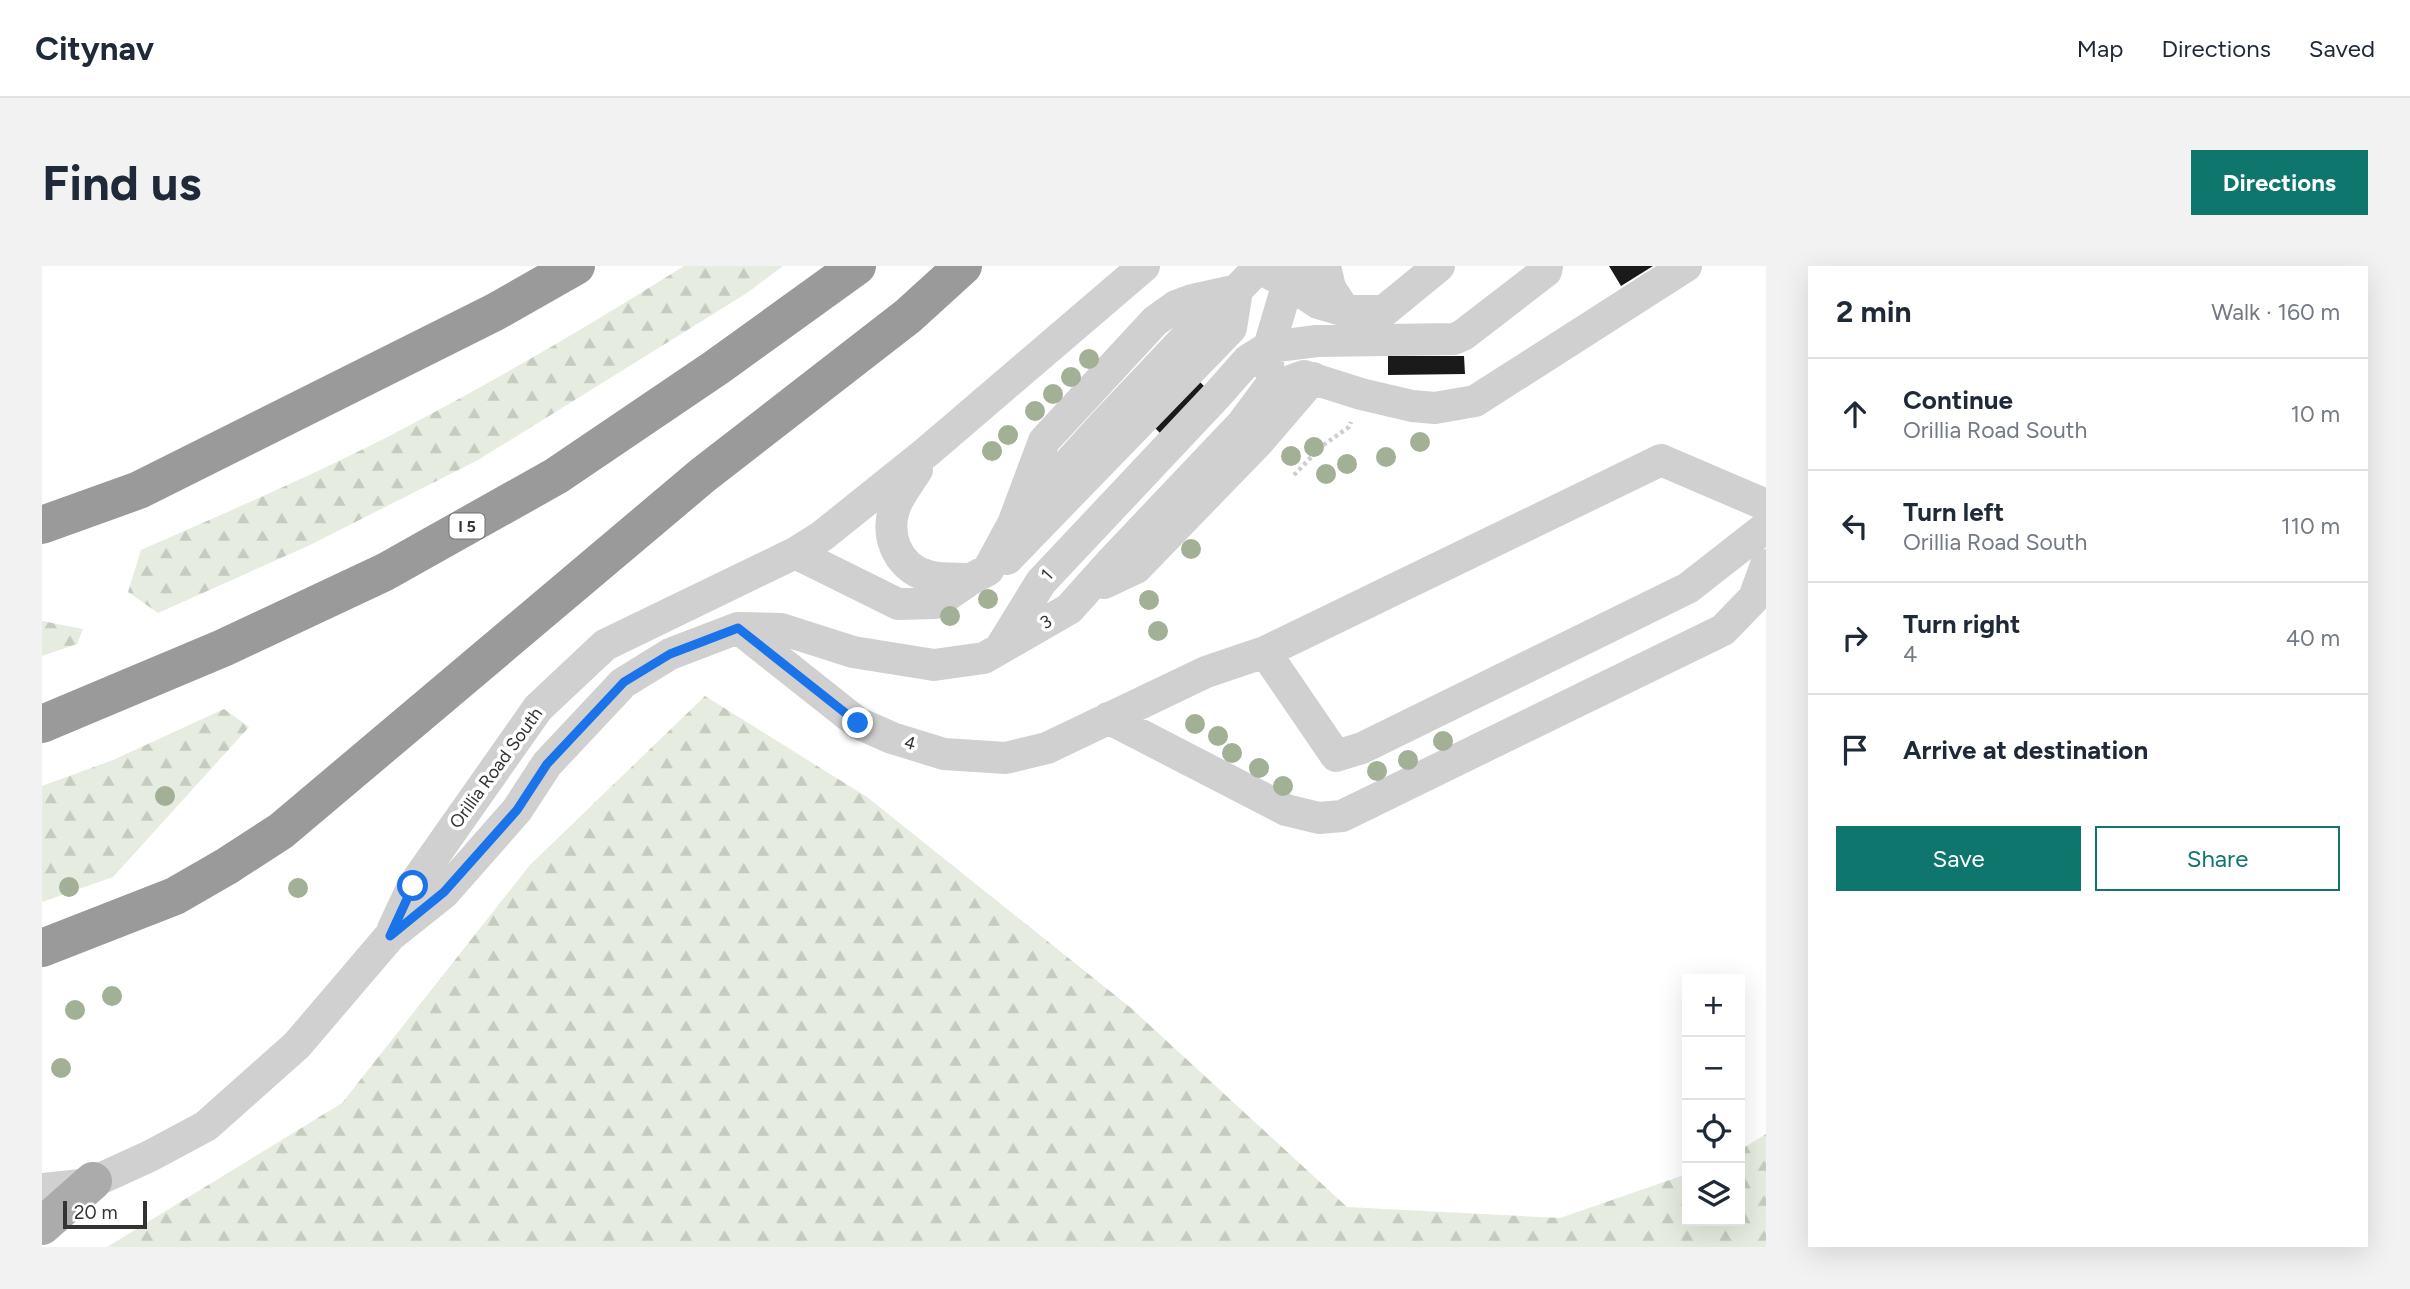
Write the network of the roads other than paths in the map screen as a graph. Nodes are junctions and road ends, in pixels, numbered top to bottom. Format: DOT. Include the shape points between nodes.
graph roads {
  1 [pos="576,266"];
  2 [pos="857,266"];
  3 [pos="963,266"];
  4 [pos="1144,266"];
  5 [pos="1325,266"];
  6 [pos="1439,266"];
  7 [pos="1547,266"];
  8 [pos="1686,266"];
  9 [pos="1295,274"];
  10 [pos="1246,279"];
  11 [pos="1345,311"];
  12 [pos="1269,347"];
  13 [pos="1313,379"];
  14 [pos="1268,389"];
  15 [pos="928,451"];
  16 [pos="1766,505"];
  17 [pos="1104,514"];
  18 [pos="42,524"];
  19 [pos="1766,527"];
  20 [pos="796,553"];
  21 [pos="1766,565"];
  22 [pos="989,569"];
  23 [pos="1080,583"];
  24 [pos="738,628"];
  25 [pos="1001,648"];
  26 [pos="1265,652"];
  27 [pos="1108,718"];
  28 [pos="42,724"];
  29 [pos="90,930"];
  30 [pos="390,936"];
  31 [pos="42,948"];
  32 [pos="42,963"];
  33 [pos="93,1181"];
  34 [pos="42,1189"];
  35 [pos="42,1226"];
  1 -- 18 [label="highway" via="495,312 139,490"];
  2 -- 28 [label="highway, I 5" via="717,367 534,489 360,584"];
  3 -- 29 [label="highway" via="908,316 692,483 281,831 175,896"];
  4 -- 15 [label="street, Orillia Road South"];
  5 -- 11 [label="street" via="1330,288"];
  6 -- 11 [label="street" via="1384,312"];
  7 -- 12 [label="street" via="1454,339 1317,341"];
  8 -- 13 [label="street" via="1475,401 1435,408 1412,406"];
  9 -- 10 [label="street"];
  9 -- 11 [label="street" via="1318,303"];
  9 -- 12 [label="street"];
  10 -- 22 [label="street" via="1013,524"];
  10 -- 22 [label="street" via="1231,328"];
  12 -- 14 [label="street"];
  12 -- 17 [label="street, 1" via="1248,360"];
  13 -- 14 [label="street" via="1304,376"];
  13 -- 23 [label="street" via="1136,568"];
  14 -- 23 [label="street" via="1242,425 1134,538"];
  15 -- 20 [label="street, Orillia Road South"];
  15 -- 22 [label="street" via="896,504 893,548 909,568 929,577"];
  16 -- 26 [label="street, 4" via="1661,460"];
  17 -- 22 [label="street"];
  17 -- 23 [label="street"];
  17 -- 25 [label="street, 1" via="1041,582"];
  19 -- 26 [label="street" via="1688,588 1362,748 1336,756"];
  20 -- 22 [label="street" via="898,604 936,603"];
  20 -- 30 [label="street, Orillia Road South" via="605,645 538,708 413,886"];
  21 -- 27 [label="street" via="1754,598 1723,631 1342,816 1319,818 1286,810"];
  23 -- 25 [label="street, 3" via="1069,609"];
  24 -- 25 [label="street, 3" via="780,629 853,652 934,665 984,658"];
  24 -- 27 [label="street, 4" via="858,723 944,754 1006,758 1047,748"];
  24 -- 30 [label="street, Orillia Road South" via="670,654 624,682 547,764 517,810 444,892"];
  26 -- 27 [label="street, 4" via="1206,672"];
  29 -- 31 [label="highway"];
  29 -- 32 [label="highway"];
  30 -- 33 [label="street, Orillia Road South" via="297,1045 206,1126"];
  33 -- 34 [label="street, Orillia Road South"];
  33 -- 35 [label="main road"];
}
